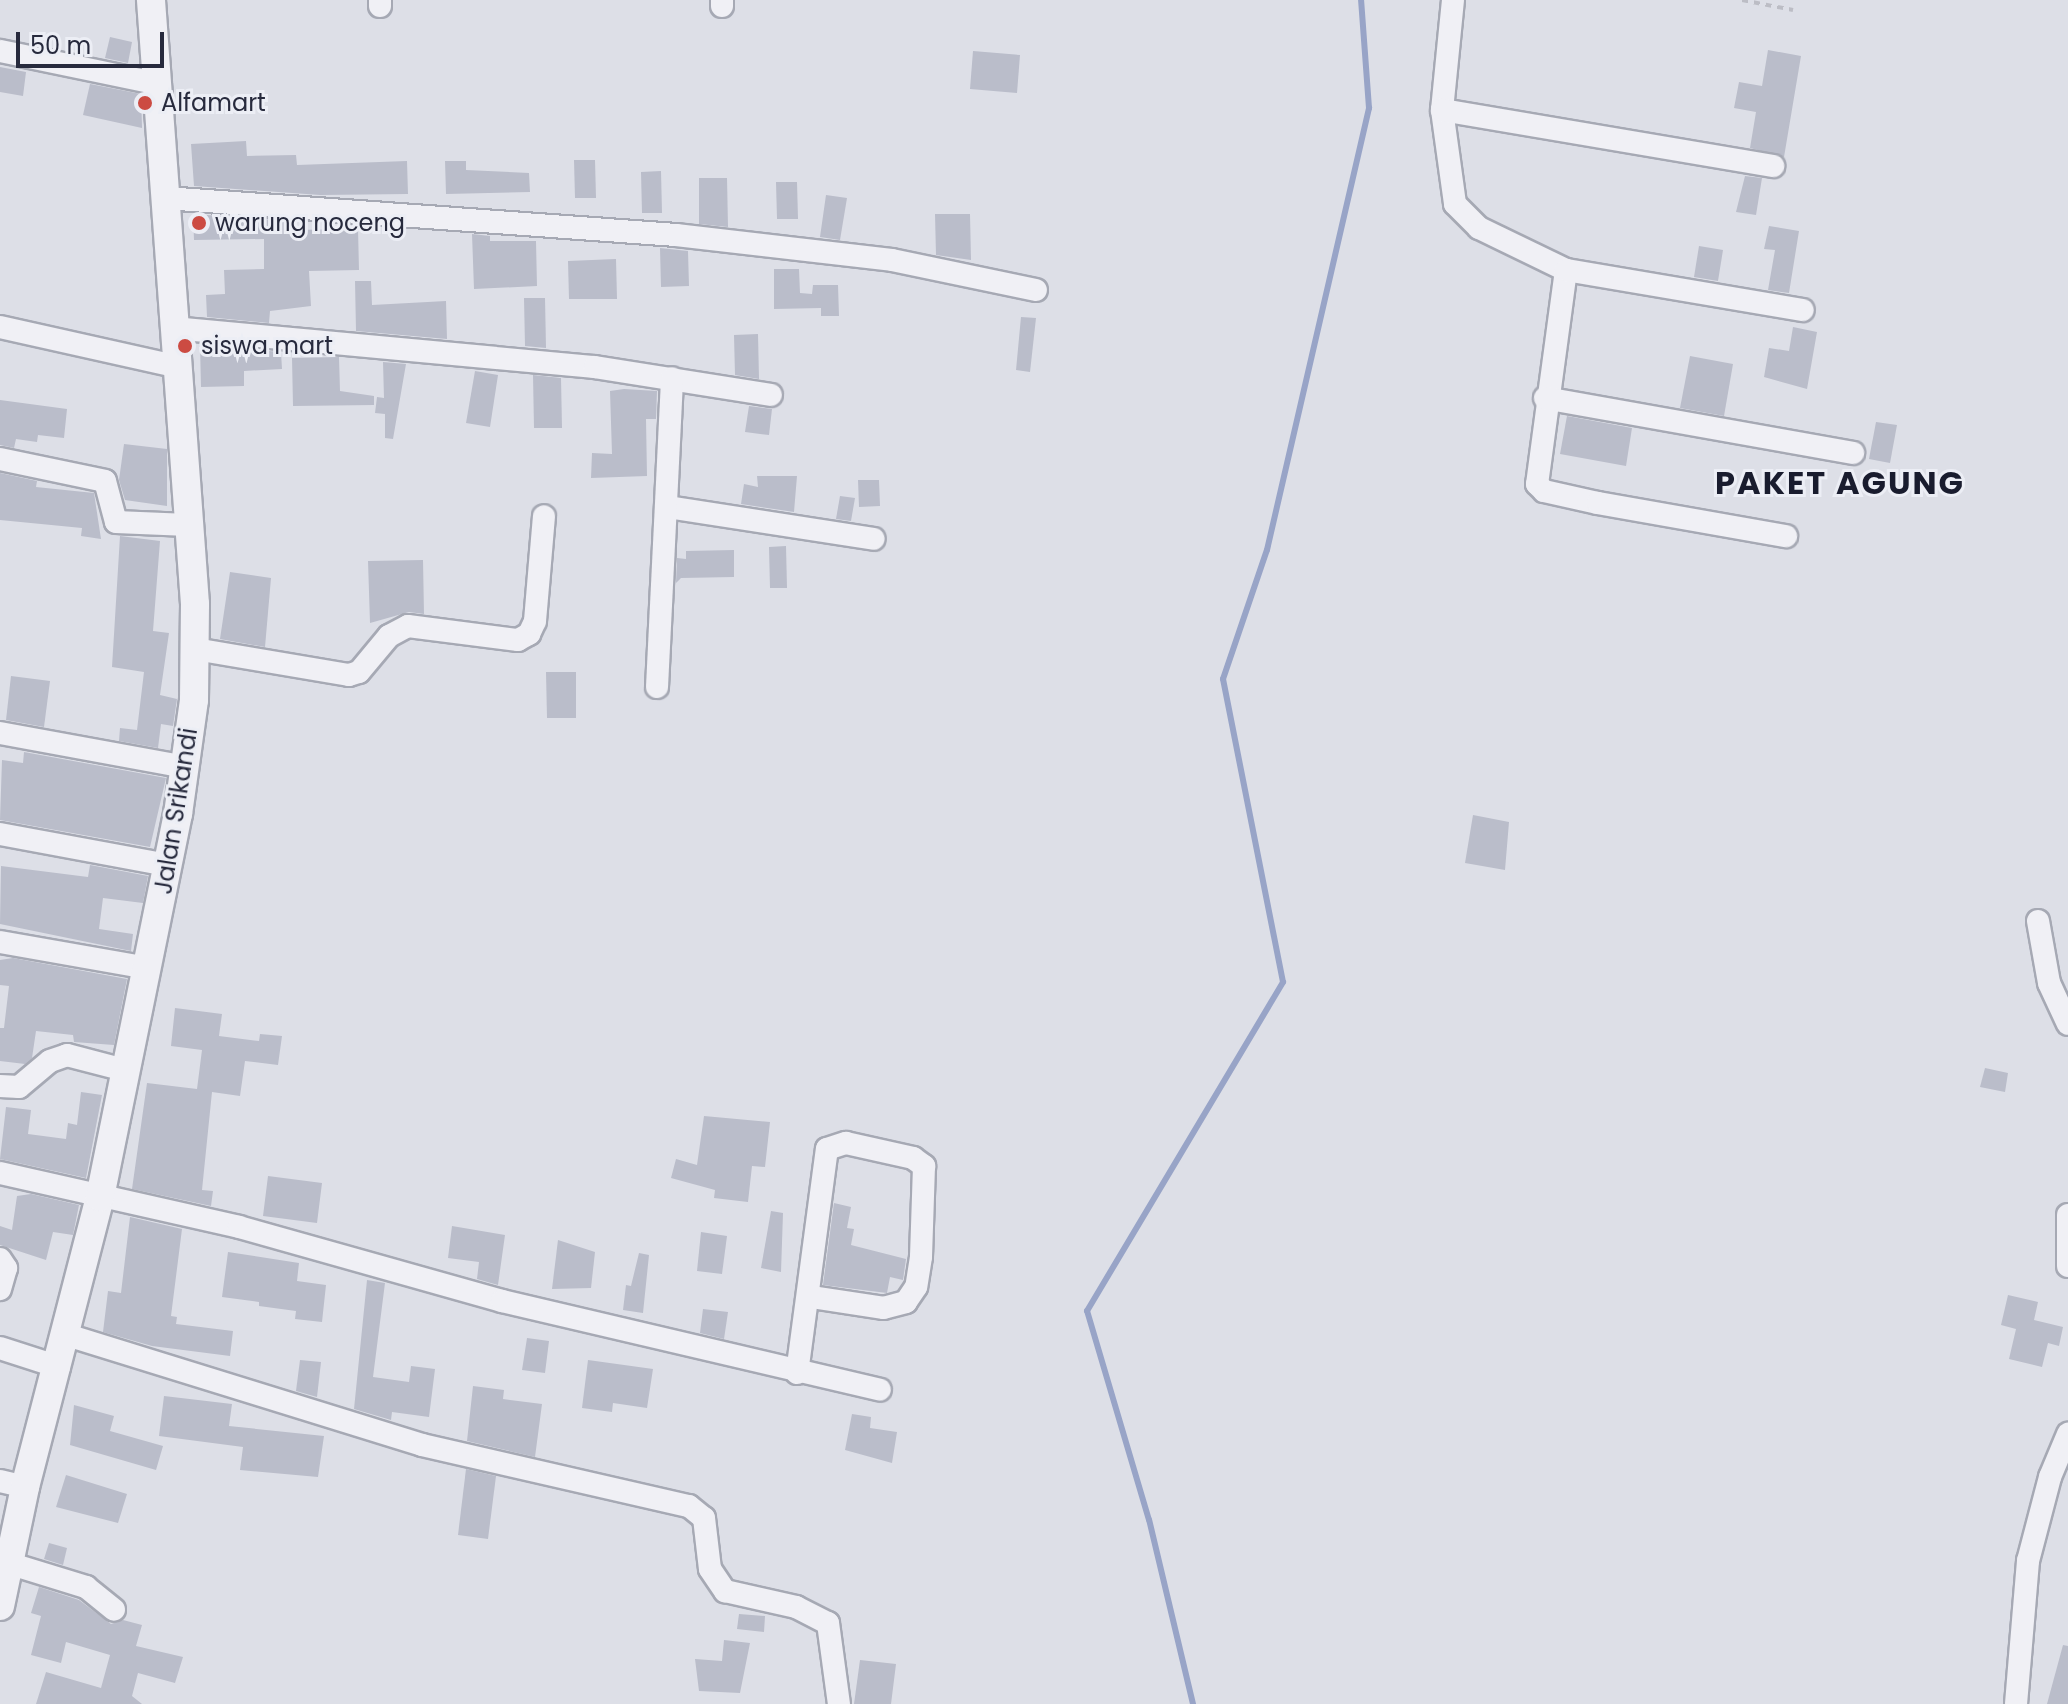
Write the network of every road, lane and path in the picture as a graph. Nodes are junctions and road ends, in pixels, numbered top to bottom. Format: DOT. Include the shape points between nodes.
graph roads {
  1 [pos="151,0"];
  2 [pos="1453,0"];
  3 [pos="1742,0"];
  4 [pos="1793,10"];
  5 [pos="0,51"];
  6 [pos="155,83"];
  7 [pos="1442,110"];
  8 [pos="1773,166"];
  9 [pos="165,198"];
  10 [pos="1566,270"];
  11 [pos="1036,290"];
  12 [pos="1803,310"];
  13 [pos="0,327"];
  14 [pos="173,328"];
  15 [pos="175,366"];
  16 [pos="672,378"];
  17 [pos="771,395"];
  18 [pos="1545,398"];
  19 [pos="1853,453"];
  20 [pos="0,459"];
  21 [pos="668,507"];
  22 [pos="544,516"];
  23 [pos="188,525"];
  24 [pos="1786,536"];
  25 [pos="874,539"];
  26 [pos="195,649"];
  27 [pos="657,687"];
  28 [pos="0,733"];
  29 [pos="185,767"];
  30 [pos="0,834"];
  31 [pos="168,865"];
  32 [pos="2038,921"];
  33 [pos="0,942"];
  34 [pos="148,968"];
  35 [pos="2068,1024"];
  36 [pos="124,1070"];
  37 [pos="0,1086"];
  38 [pos="0,1173"];
  39 [pos="100,1197"];
  40 [pos="2068,1215"];
  41 [pos="0,1259"];
  42 [pos="2068,1266"];
  43 [pos="0,1289"];
  44 [pos="811,1297"];
  45 [pos="67,1335"];
  46 [pos="0,1348"];
  47 [pos="59,1367"];
  48 [pos="797,1373"];
  49 [pos="880,1390"];
  50 [pos="2068,1434"];
  51 [pos="12,1484"];
  52 [pos="8,1563"];
  53 [pos="0,1603"];
  54 [pos="114,1610"];
  55 [pos="839,1704"];
  56 [pos="2016,1704"];
  1 -- 6 [label="street, Jalan Srikandi"];
  2 -- 7 [label="street"];
  3 -- 4 [label="path"];
  5 -- 6 [label="street"];
  6 -- 9 [label="street, Jalan Srikandi"];
  7 -- 8 [label="street"];
  7 -- 10 [label="street" via="1446,160 1461,213 1479,228"];
  9 -- 11 [label="street" via="676,235 892,260"];
  9 -- 14 [label="street, Jalan Srikandi"];
  10 -- 12 [label="street"];
  10 -- 18 [label="street"];
  13 -- 15 [label="street"];
  14 -- 15 [label="street, Jalan Srikandi"];
  14 -- 16 [label="street" via="384,344"];
  15 -- 23 [label="street, Jalan Srikandi"];
  16 -- 17 [label="street"];
  16 -- 21 [label="street"];
  18 -- 19 [label="street"];
  18 -- 24 [label="street" via="1535,473 1544,491"];
  20 -- 23 [label="street" via="105,481 116,522"];
  21 -- 25 [label="street"];
  21 -- 27 [label="street"];
  22 -- 26 [label="street" via="535,621 529,634 518,640 408,626 389,636 359,672 349,675"];
  23 -- 26 [label="street, Jalan Srikandi"];
  26 -- 29 [label="street, Jalan Srikandi"];
  28 -- 29 [label="street"];
  29 -- 31 [label="street, Jalan Srikandi"];
  30 -- 31 [label="street"];
  31 -- 34 [label="street, Jalan Srikandi"];
  32 -- 35 [label="street" via="2049,983"];
  33 -- 34 [label="street"];
  34 -- 36 [label="street, Jalan Srikandi"];
  36 -- 37 [label="street" via="67,1055 50,1061 27,1083"];
  36 -- 39 [label="street, Jalan Srikandi"];
  38 -- 39 [label="street"];
  39 -- 45 [label="street, Jalan Srikandi"];
  39 -- 48 [label="street" via="239,1227 502,1301"];
  40 -- 42 [label="street"];
  41 -- 43 [label="street" via="6,1268"];
  44 -- 44 [label="street" via="816,1207 827,1149 846,1143 913,1158 924,1166 921,1257 916,1287 906,1302 884,1308"];
  44 -- 48 [label="street"];
  45 -- 47 [label="street, Jalan Srikandi"];
  45 -- 55 [label="street" via="422,1445 689,1506 704,1518 710,1569 725,1591 796,1607 828,1623"];
  46 -- 47 [label="street"];
  47 -- 51 [label="street, Jalan Srikandi"];
  48 -- 49 [label="street"];
  50 -- 56 [label="street" via="2050,1477 2028,1561"];
  51 -- 52 [label="street, Jalan Srikandi"];
  52 -- 53 [label="street, Jalan Srikandi"];
  52 -- 54 [label="street" via="86,1587"];
}
